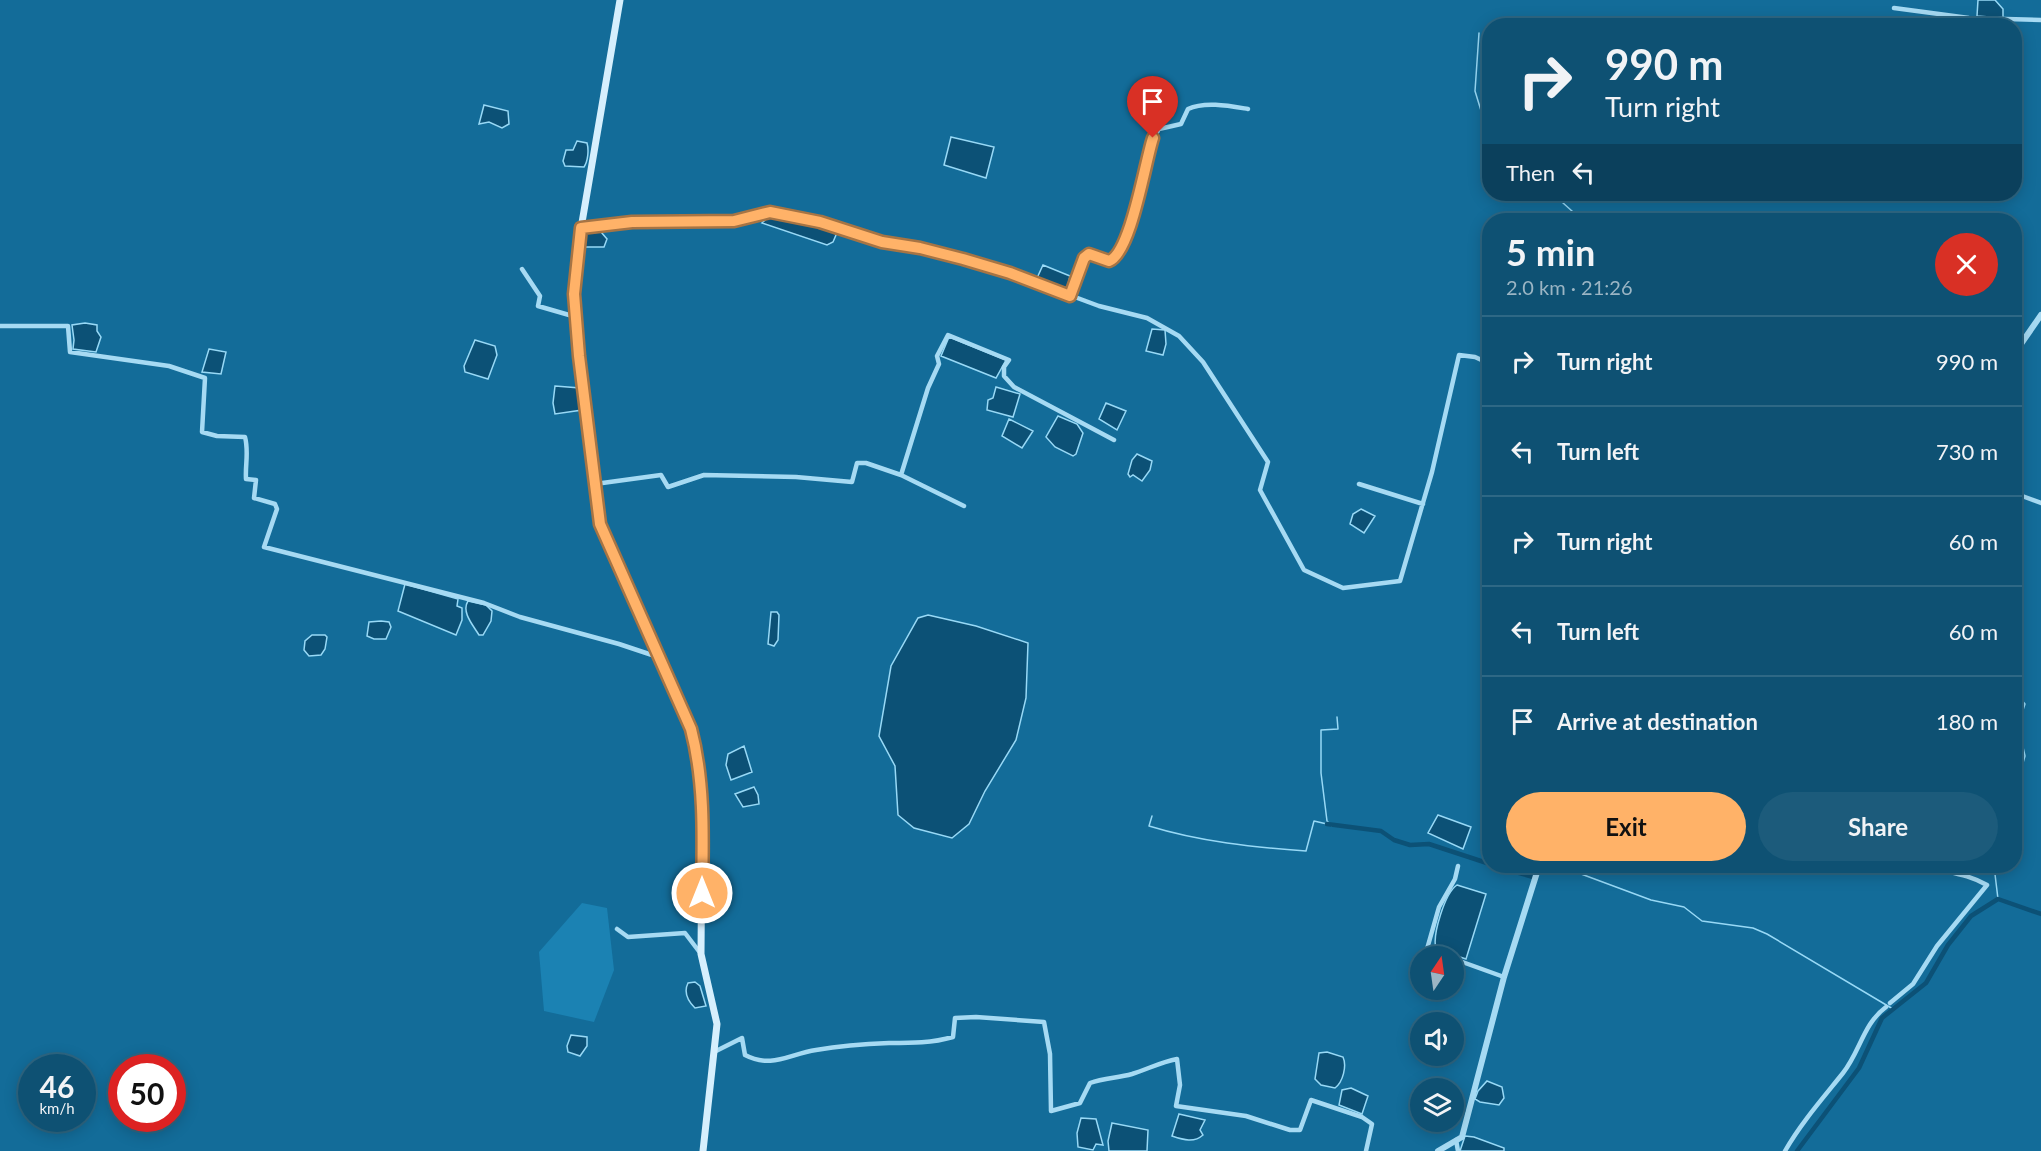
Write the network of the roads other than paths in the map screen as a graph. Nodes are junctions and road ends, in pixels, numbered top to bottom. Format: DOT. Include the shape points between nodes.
graph roads {
  1 [pos="620,0"];
  2 [pos="1894,8"];
  3 [pos="1969,18"];
  4 [pos="2022,19"];
  5 [pos="2041,20"];
  6 [pos="1248,109"];
  7 [pos="581,228"];
  8 [pos="522,269"];
  9 [pos="1070,296"];
  10 [pos="2041,315"];
  11 [pos="576,317"];
  12 [pos="0,326"];
  13 [pos="2022,342"];
  14 [pos="1482,360"];
  15 [pos="1114,440"];
  16 [pos="901,475"];
  17 [pos="595,484"];
  18 [pos="1359,484"];
  19 [pos="2022,496"];
  20 [pos="2041,503"];
  21 [pos="1424,504"];
  22 [pos="964,506"];
  23 [pos="659,657"];
  24 [pos="1458,866"];
  25 [pos="1537,873"];
  26 [pos="1950,873"];
  27 [pos="617,929"];
  28 [pos="1427,946"];
  29 [pos="701,954"];
  30 [pos="1464,963"];
  31 [pos="1504,977"];
  32 [pos="714,1052"];
  33 [pos="1456,1140"];
  34 [pos="703,1151"];
  35 [pos="1366,1151"];
  36 [pos="1438,1151"];
  37 [pos="1458,1151"];
  38 [pos="1785,1151"];
  1 -- 7 [label="main road"];
  2 -- 3 [label="street"];
  4 -- 5 [label="street"];
  6 -- 9 [label="street" via="1193,106 1181,124 1159,129 1147,156 1133,221 1118,254 1109,261 1089,254 1084,258"];
  7 -- 9 [label="street" via="632,222 734,221 770,212 963,259"];
  7 -- 11 [label="main road" via="574,294"];
  8 -- 11 [label="street" via="540,296 538,306"];
  9 -- 21 [label="street" via="1147,318 1179,336 1203,362 1268,462 1260,489 1304,570 1343,588 1400,581"];
  10 -- 13 [label="street"];
  11 -- 17 [label="main road"];
  12 -- 23 [label="street" via="68,326 70,352 169,366 205,378 202,432 245,437 246,479 256,480 254,498 278,508 264,547 484,603"];
  14 -- 21 [label="street" via="1459,355"];
  15 -- 16 [label="street" via="1014,387 1004,376 1009,360 948,335 937,357 939,364"];
  16 -- 17 [label="street" via="857,463 852,482 704,476 668,487 661,475"];
  16 -- 22 [label="street"];
  17 -- 23 [label="main road" via="600,524"];
  18 -- 21 [label="street"];
  19 -- 20 [label="street"];
  23 -- 29 [label="main road" via="696,747 702,819"];
  24 -- 28 [label="street"];
  25 -- 31 [label="street"];
  26 -- 38 [label="street" via="1971,876 1987,885 1937,946 1913,984 1864,1031 1844,1072"];
  27 -- 29 [label="street" via="627,939 685,933"];
  29 -- 32 [label="main road" via="717,1024"];
  30 -- 31 [label="street"];
  31 -- 33 [label="street" via="1462,1137"];
  32 -- 34 [label="main road"];
  32 -- 35 [label="street" via="742,1038 745,1055 763,1062 813,1050 942,1040 953,1037 955,1018 1044,1022 1050,1054 1051,1111 1080,1103 1090,1083 1177,1059 1180,1085 1176,1106 1246,1116 1300,1130 1311,1100 1372,1124"];
  33 -- 36 [label="street"];
  33 -- 37 [label="street"];
}
